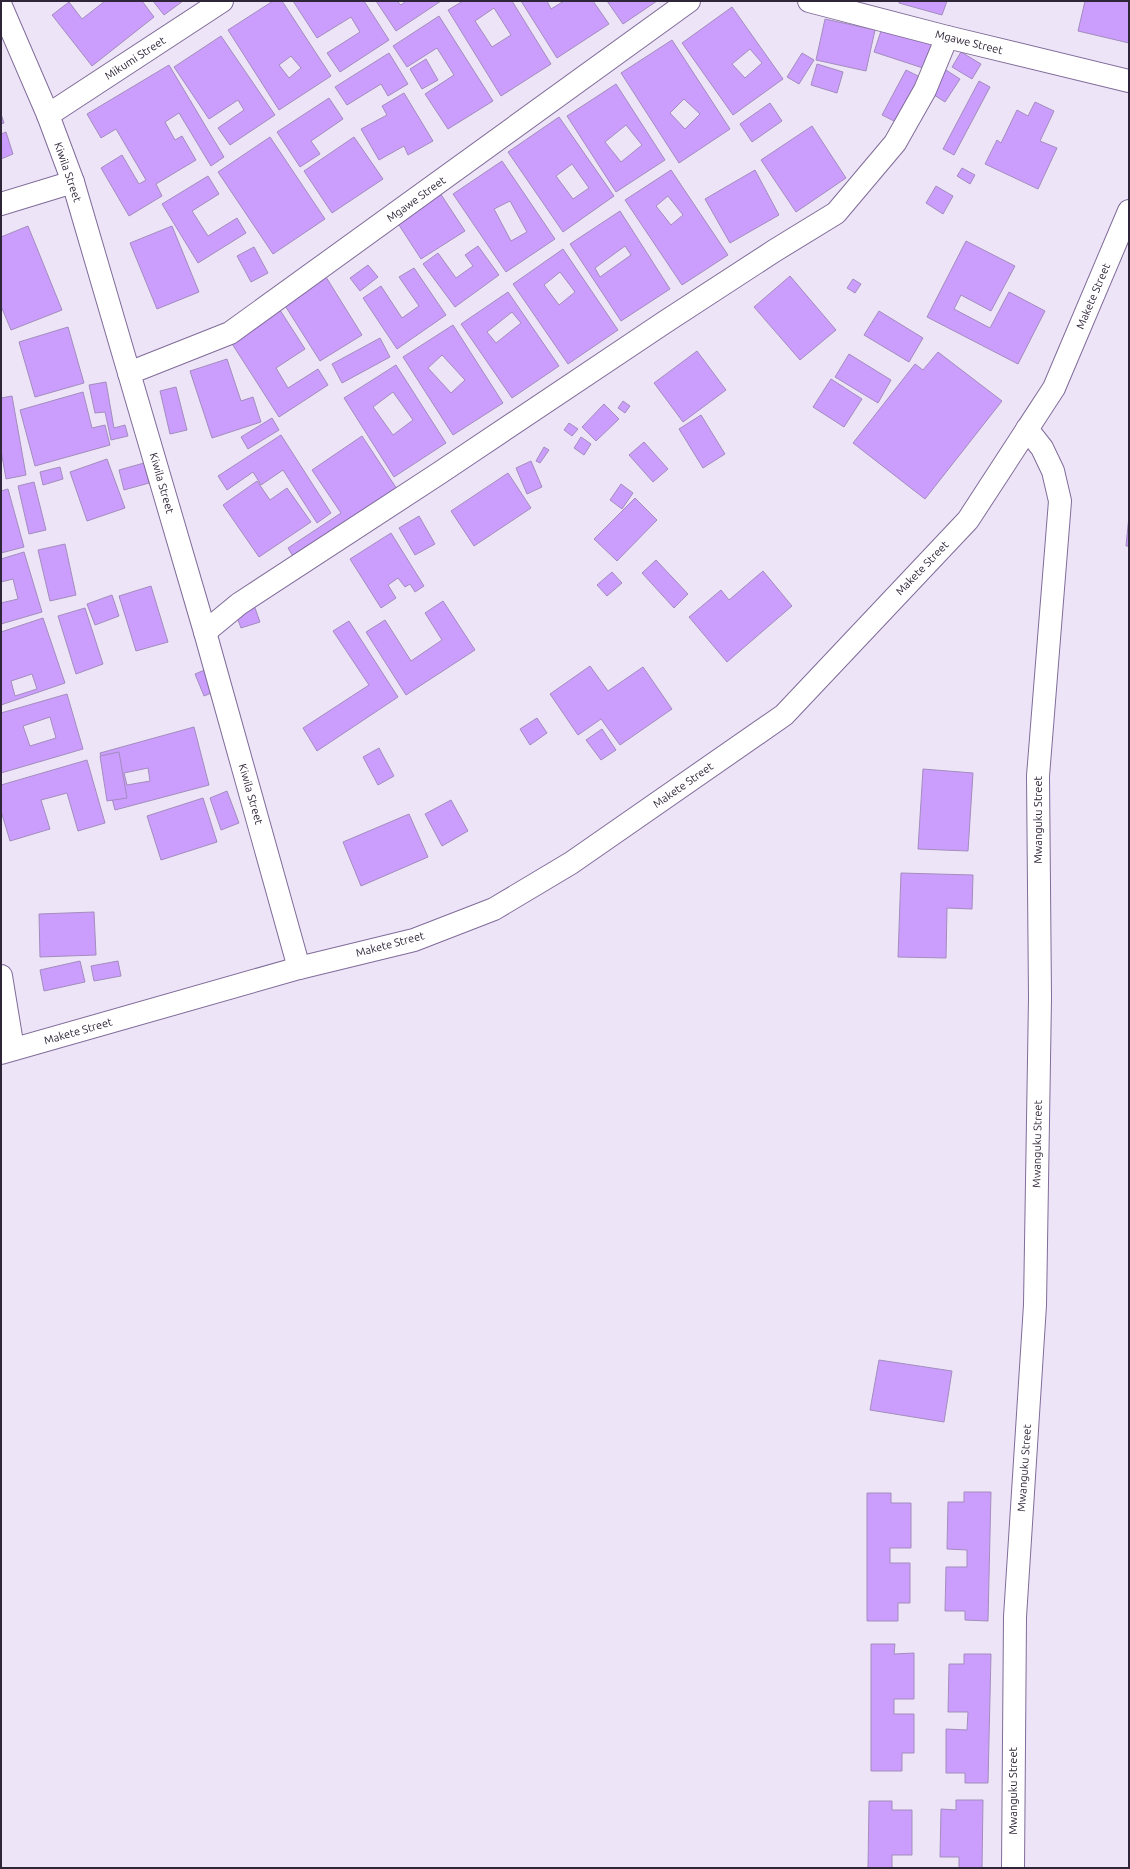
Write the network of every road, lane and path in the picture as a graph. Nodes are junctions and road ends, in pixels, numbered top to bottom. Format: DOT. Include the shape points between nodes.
graph roads {
  1 [pos="222,1"];
  2 [pos="689,1"];
  3 [pos="809,1"];
  4 [pos="1,6"];
  5 [pos="947,37"];
  6 [pos="1129,81"];
  7 [pos="48,115"];
  8 [pos="73,182"];
  9 [pos="1,204"];
  10 [pos="1129,211"];
  11 [pos="129,373"];
  12 [pos="1027,429"];
  13 [pos="205,632"];
  14 [pos="299,968"];
  15 [pos="1,976"];
  16 [pos="7,1051"];
  17 [pos="1013,1868"];
  1 -- 7 [label="street, Mikumi Street"];
  2 -- 11 [label="street, Mgawe Street" via="230,333"];
  3 -- 5 [label="street, Mgawe Street"];
  4 -- 7 [label="street, Kiwila Street"];
  5 -- 6 [label="street, Mgawe Street"];
  5 -- 13 [label="street" via="925,90 895,143 836,213 671,318 239,604"];
  7 -- 8 [label="street, Kiwila Street"];
  8 -- 9 [label="street"];
  8 -- 11 [label="street, Kiwila Street"];
  10 -- 12 [label="street, Makete Street" via="1054,388"];
  11 -- 13 [label="street, Kiwila Street"];
  12 -- 14 [label="street, Makete Street" via="968,520 784,715 571,863 494,908 414,940"];
  12 -- 17 [label="street, Mwanguku Street" via="1042,448 1053,471 1060,502 1038,776 1040,998 1035,1297 1015,1617"];
  13 -- 14 [label="street, Kiwila Street"];
  14 -- 16 [label="street, Makete Street"];
  15 -- 16 [label="street"];
}
